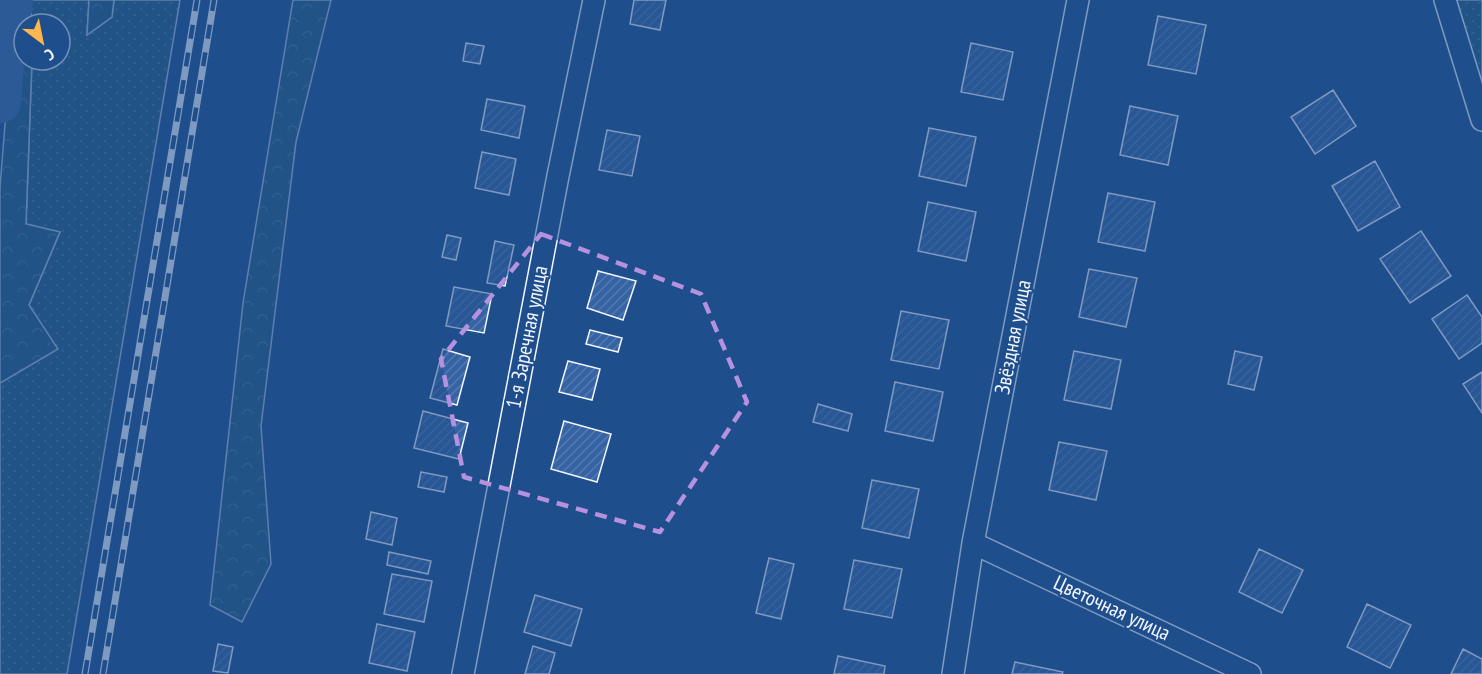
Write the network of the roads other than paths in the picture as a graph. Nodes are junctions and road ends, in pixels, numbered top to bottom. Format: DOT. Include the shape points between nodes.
graph roads {
  1 [pos="594,0"];
  2 [pos="1078,0"];
  3 [pos="1445,0"];
  4 [pos="1482,120"];
  5 [pos="973,543"];
  6 [pos="463,674"];
  7 [pos="953,674"];
  8 [pos="1250,674"];
  1 -- 6 [label="street, 1-я Заречная улица"];
  2 -- 5 [label="street, Звёздная улица"];
  3 -- 4 [label="street"];
  5 -- 7 [label="street, Звёздная улица"];
  5 -- 8 [label="street, Цветочная улица"];
}
